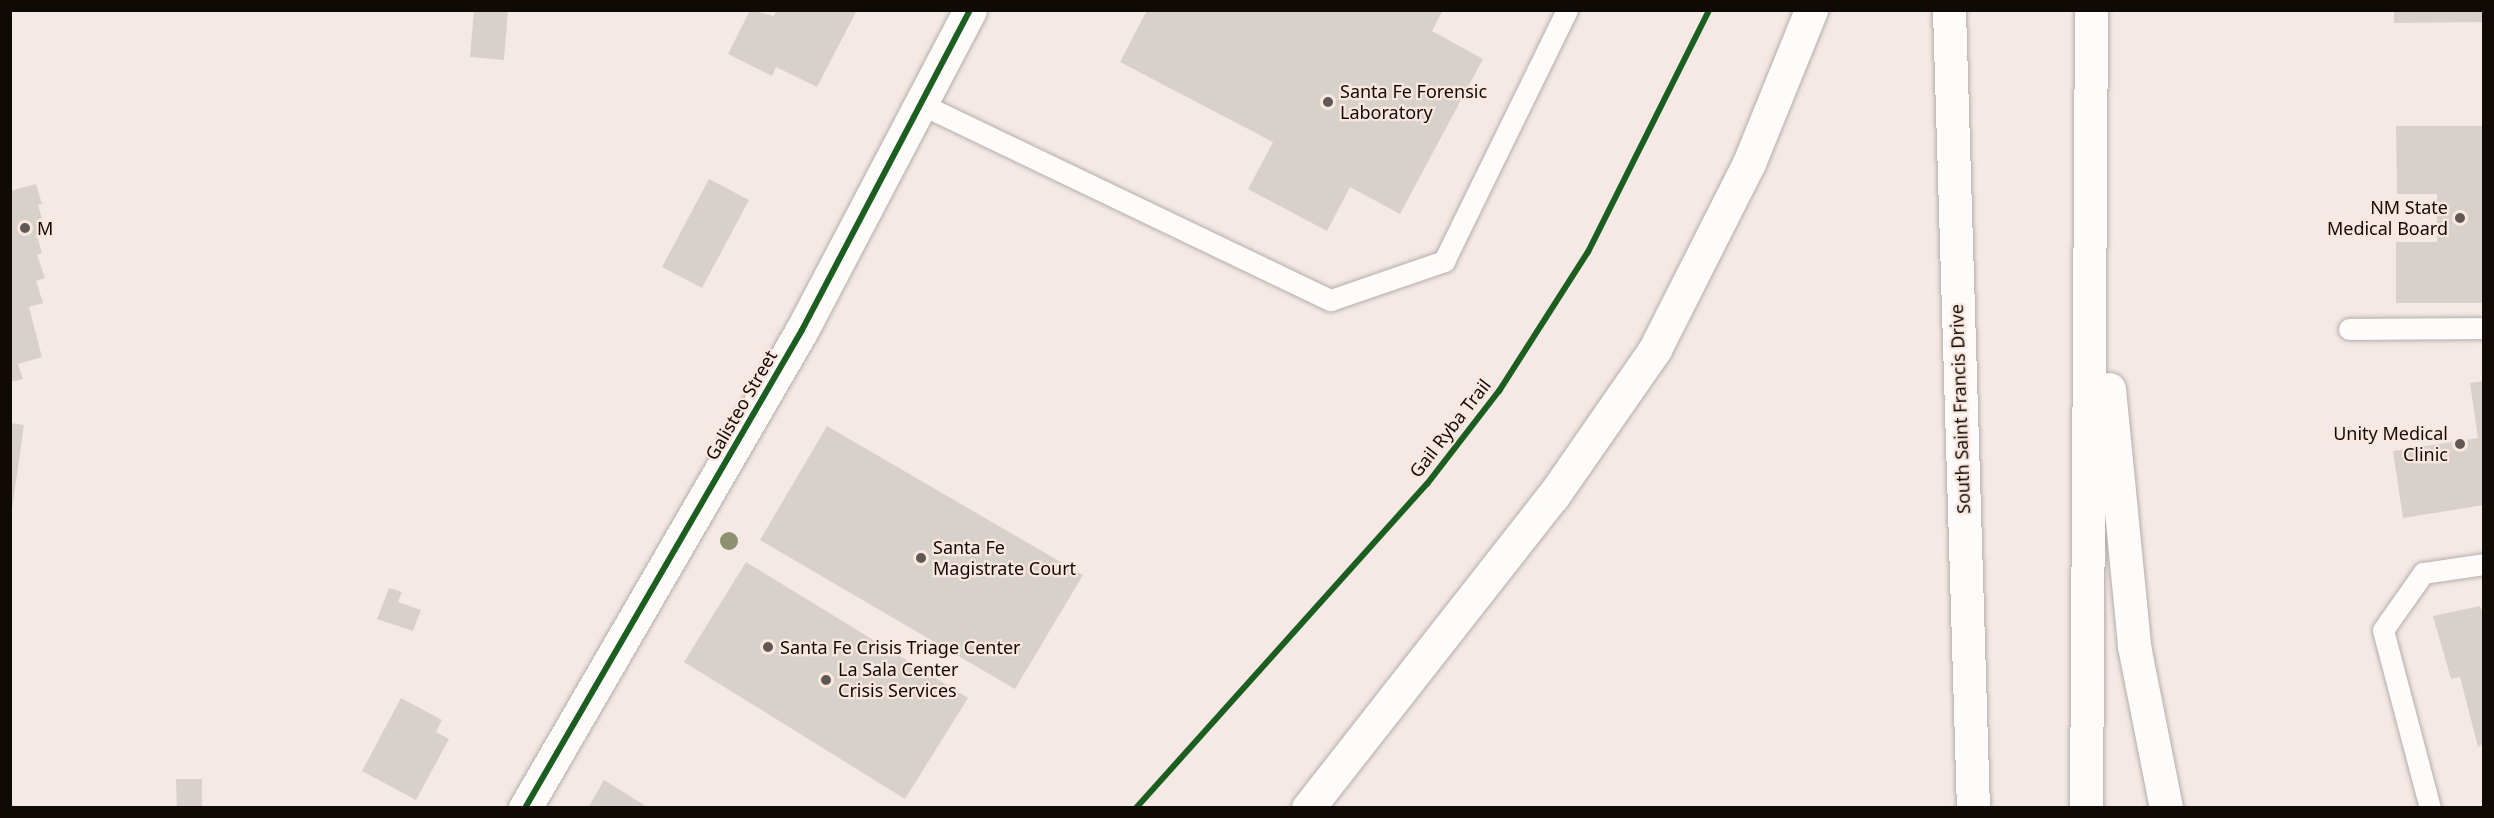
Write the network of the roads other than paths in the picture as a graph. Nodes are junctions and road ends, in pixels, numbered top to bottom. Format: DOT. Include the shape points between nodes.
graph roads {
  1 [pos="970,10"];
  2 [pos="1567,10"];
  3 [pos="1811,10"];
  4 [pos="1949,10"];
  5 [pos="2091,10"];
  6 [pos="921,104"];
  7 [pos="2091,190"];
  8 [pos="2484,328"];
  9 [pos="2349,329"];
  10 [pos="2484,564"];
  11 [pos="525,807"];
  12 [pos="1308,807"];
  13 [pos="1973,807"];
  14 [pos="2086,807"];
  15 [pos="2166,807"];
  16 [pos="2430,807"];
  1 -- 6 [label="main road, Galisteo Street"];
  2 -- 6 [label="lane" via="1444,261 1331,300"];
  3 -- 12 [label="main road" via="1749,163 1655,349 1553,496"];
  4 -- 13 [label="main road, South Saint Francis Drive"];
  5 -- 7 [label="main road"];
  6 -- 11 [label="main road, Galisteo Street" via="802,330"];
  7 -- 14 [label="main road"];
  7 -- 15 [label="main road" via="2122,549 2134,646"];
  8 -- 9 [label="lane"];
  10 -- 16 [label="lane" via="2422,573 2383,630"];
}
